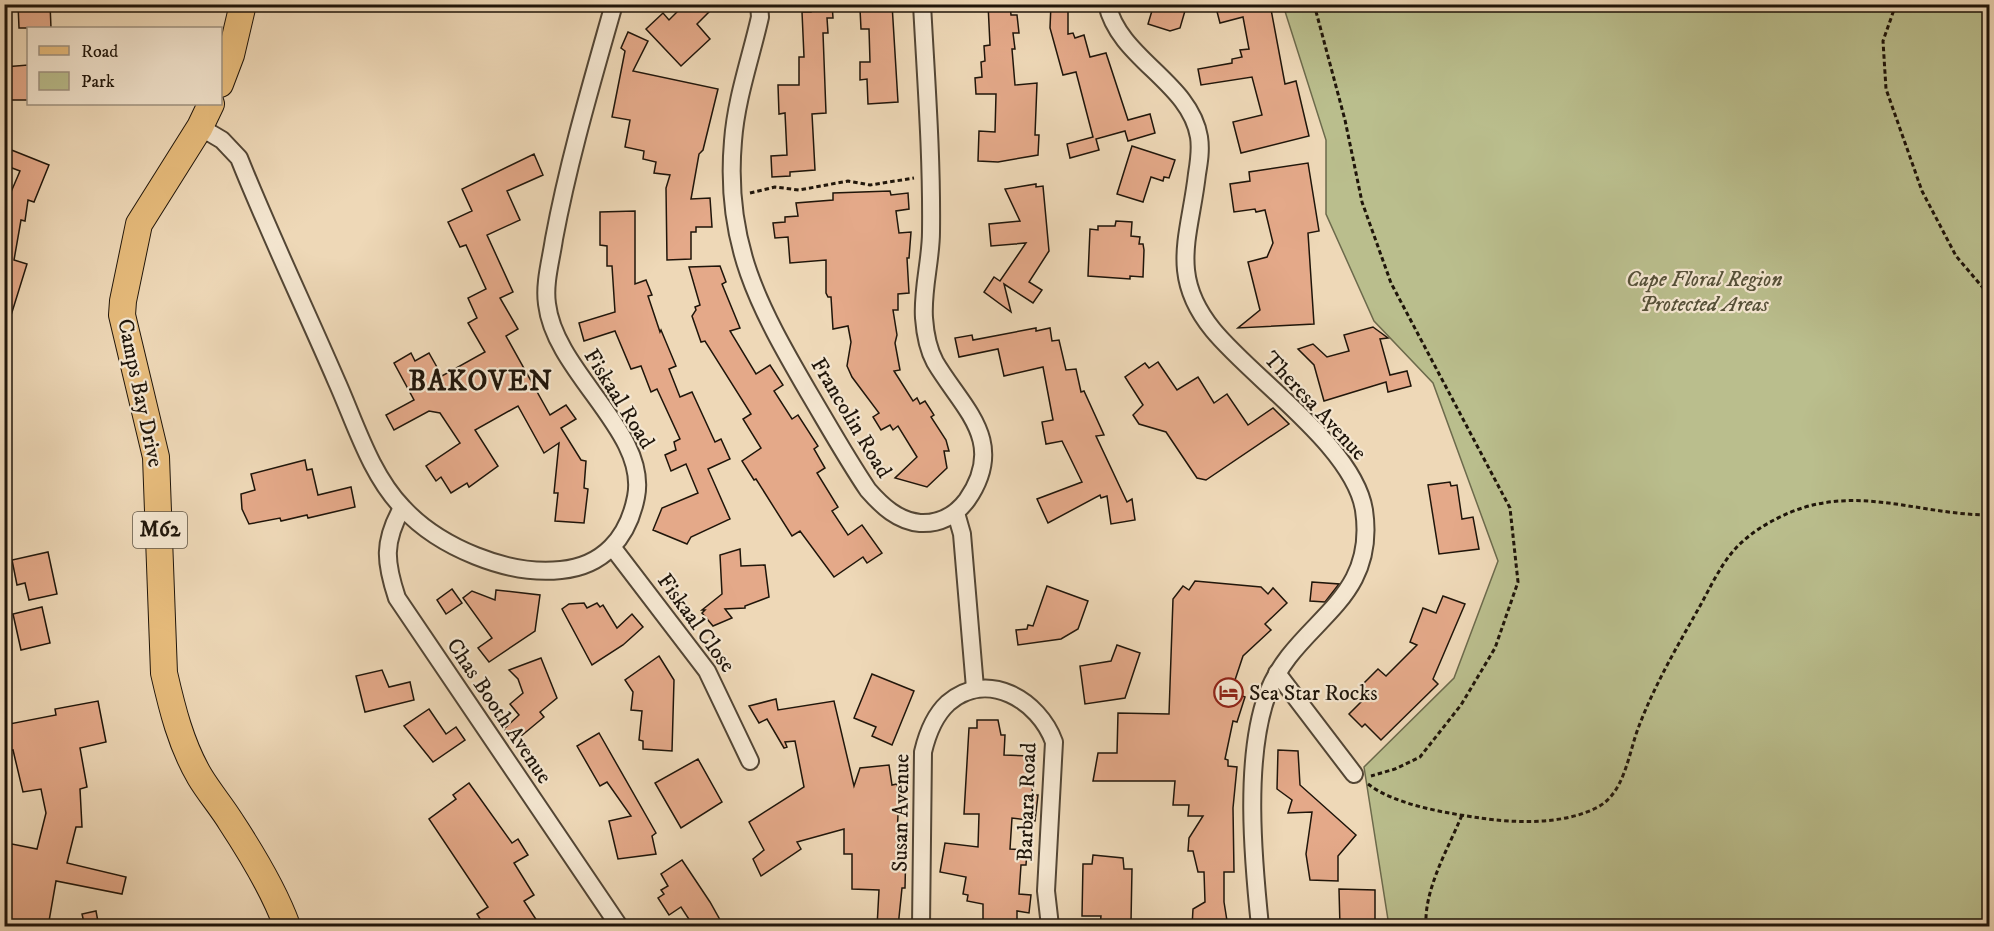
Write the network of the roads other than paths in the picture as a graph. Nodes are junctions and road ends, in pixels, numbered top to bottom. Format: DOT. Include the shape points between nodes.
graph roads {
  1 [pos="243,4"];
  2 [pos="614,4"];
  3 [pos="759,4"];
  4 [pos="922,4"];
  5 [pos="1107,4"];
  6 [pos="222,79"];
  7 [pos="211,105"];
  8 [pos="200,127"];
  9 [pos="402,508"];
  10 [pos="956,513"];
  11 [pos="613,548"];
  12 [pos="1277,673"];
  13 [pos="975,688"];
  14 [pos="750,761"];
  15 [pos="1356,775"];
  16 [pos="287,927"];
  17 [pos="619,927"];
  18 [pos="921,927"];
  19 [pos="1050,927"];
  20 [pos="1260,927"];
  1 -- 6 [label="main road"];
  2 -- 11 [label="street, Fiskaal Road" via="572,155 548,273 546,303 553,332 566,357 628,446 638,472 628,523"];
  3 -- 10 [label="street, Francolin Road" via="760,17 735,120 733,144 739,244 760,306 868,490 882,507 919,523 938,522"];
  4 -- 10 [label="street" via="931,175 924,317 935,361 971,412 981,436 978,479"];
  5 -- 12 [label="street, Theresa Avenue" via="1130,47 1175,93 1199,135 1195,194 1184,247 1190,294 1200,314 1320,437 1350,474 1361,495 1365,537 1354,581 1343,600 1306,634"];
  7 -- 8 [label="main road, Camps Bay Drive / M62"];
  8 -- 9 [label="street, Fiskaal Road" via="222,140 239,158 364,445"];
  8 -- 16 [label="main road, Camps Bay Drive / M62" via="139,224 122,315 156,457 164,673 171,703 200,777 232,823"];
  9 -- 11 [label="street, Fiskaal Road" via="454,545 508,567 538,572 577,568"];
  9 -- 17 [label="street, Chas Booth Avenue" via="386,554 397,598"];
  10 -- 13 [label="street" via="962,534"];
  11 -- 14 [label="street, Fiskaal Close" via="707,671"];
  12 -- 15 [label="street"];
  12 -- 20 [label="street, Theresa Avenue" via="1260,718 1256,743 1255,857"];
  13 -- 18 [label="street, Susan Avenue" via="947,704 927,735 923,752"];
  13 -- 19 [label="street, Barbara Road" via="997,690 1024,701 1049,726 1054,742 1047,867"];
}
